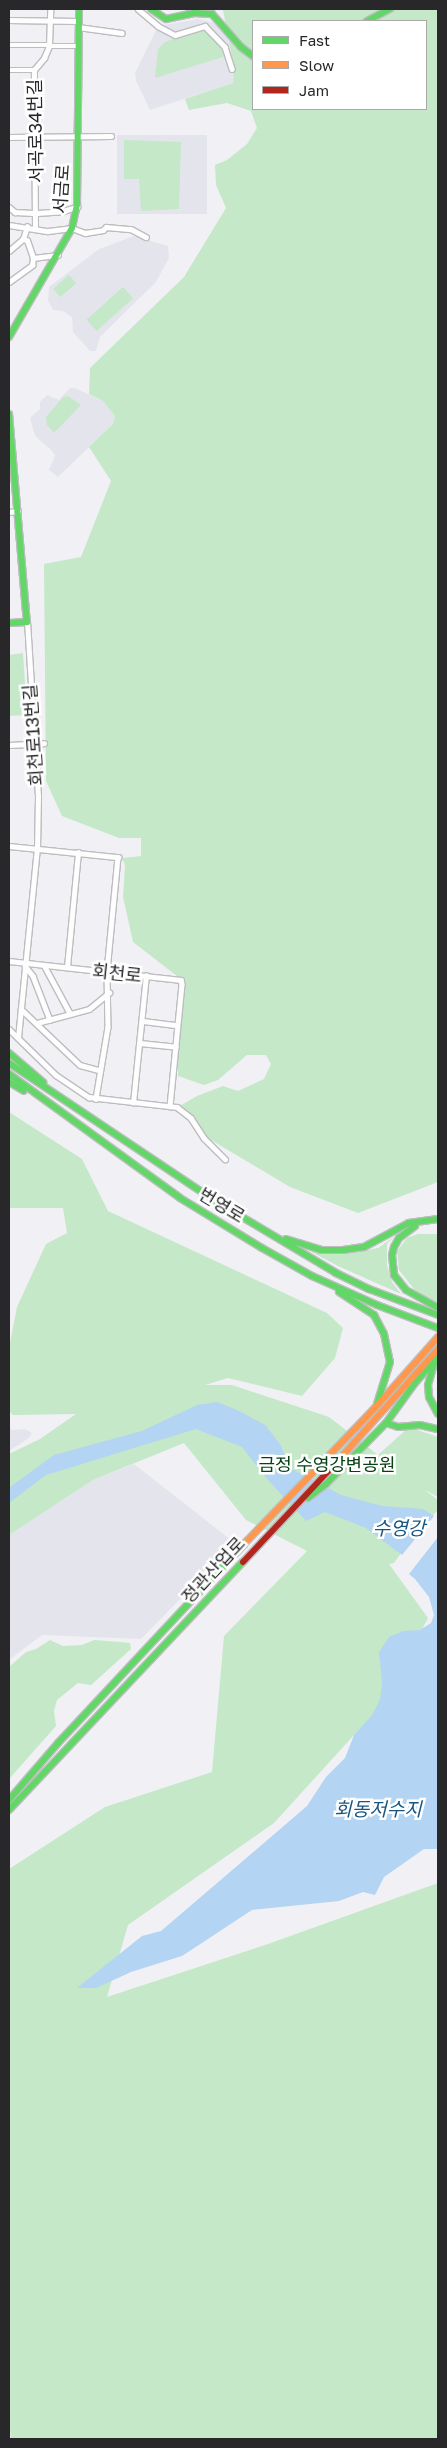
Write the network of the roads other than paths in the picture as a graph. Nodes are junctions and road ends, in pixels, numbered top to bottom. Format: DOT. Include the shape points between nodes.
graph roads {
  1 [pos="50,9"];
  2 [pos="79,9"];
  3 [pos="138,9"];
  4 [pos="151,9"];
  5 [pos="390,9"];
  6 [pos="9,20"];
  7 [pos="369,20"];
  8 [pos="50,21"];
  9 [pos="78,24"];
  10 [pos="122,33"];
  11 [pos="9,45"];
  12 [pos="49,46"];
  13 [pos="78,46"];
  14 [pos="252,55"];
  15 [pos="232,69"];
  16 [pos="9,70"];
  17 [pos="34,70"];
  18 [pos="111,136"];
  19 [pos="9,137"];
  20 [pos="34,137"];
  21 [pos="78,137"];
  22 [pos="9,207"];
  23 [pos="76,207"];
  24 [pos="36,213"];
  25 [pos="9,225"];
  26 [pos="27,227"];
  27 [pos="35,228"];
  28 [pos="72,228"];
  29 [pos="146,237"];
  30 [pos="23,239"];
  31 [pos="9,251"];
  32 [pos="58,255"];
  33 [pos="32,258"];
  34 [pos="9,282"];
  35 [pos="9,337"];
  36 [pos="9,414"];
  37 [pos="10,441"];
  38 [pos="12,478"];
  39 [pos="18,511"];
  40 [pos="9,512"];
  41 [pos="27,622"];
  42 [pos="9,623"];
  43 [pos="44,743"];
  44 [pos="33,744"];
  45 [pos="9,746"];
  46 [pos="9,846"];
  47 [pos="37,849"];
  48 [pos="78,853"];
  49 [pos="9,961"];
  50 [pos="25,964"];
  51 [pos="44,965"];
  52 [pos="66,967"];
  53 [pos="108,972"];
  54 [pos="146,976"];
  55 [pos="109,993"];
  56 [pos="21,1009"];
  57 [pos="70,1012"];
  58 [pos="50,1020"];
  59 [pos="143,1021"];
  60 [pos="38,1023"];
  61 [pos="177,1025"];
  62 [pos="9,1029"];
  63 [pos="18,1038"];
  64 [pos="140,1043"];
  65 [pos="176,1046"];
  66 [pos="9,1053"];
  67 [pos="9,1064"];
  68 [pos="99,1070"];
  69 [pos="9,1074"];
  70 [pos="9,1082"];
  71 [pos="96,1099"];
  72 [pos="67,1103"];
  73 [pos="133,1103"];
  74 [pos="170,1106"];
  75 [pos="59,1112"];
  76 [pos="225,1159"];
  77 [pos="438,1218"];
  78 [pos="438,1223"];
  79 [pos="271,1234"];
  80 [pos="312,1276"];
  81 [pos="438,1308"];
  82 [pos="438,1315"];
  83 [pos="438,1328"];
  84 [pos="438,1338"];
  85 [pos="438,1349"];
  86 [pos="436,1359"];
  87 [pos="378,1410"];
  88 [pos="438,1414"];
  89 [pos="386,1423"];
  90 [pos="438,1428"];
  91 [pos="286,1514"];
  92 [pos="9,1800"];
  93 [pos="9,1810"];
  1 -- 8 [label="street"];
  2 -- 9 [label="main road, 서금로"];
  3 -- 15 [label="street" via="175,35 205,26 225,47"];
  4 -- 14 [label="main road" via="166,18 194,13 212,14"];
  5 -- 7 [label="main road"];
  6 -- 8 [label="street"];
  8 -- 9 [label="street"];
  8 -- 12 [label="street"];
  9 -- 10 [label="street"];
  9 -- 13 [label="main road, 서금로"];
  11 -- 12 [label="street"];
  12 -- 13 [label="street"];
  12 -- 17 [label="street, 서곡로34번길"];
  13 -- 21 [label="main road, 서금로"];
  16 -- 17 [label="street"];
  17 -- 20 [label="street, 서곡로34번길"];
  18 -- 21 [label="street"];
  19 -- 20 [label="street"];
  20 -- 21 [label="street"];
  20 -- 24 [label="street, 서곡로34번길"];
  21 -- 23 [label="main road, 서금로"];
  22 -- 24 [label="street" via="15,212"];
  23 -- 24 [label="street"];
  23 -- 28 [label="main road, 서금로"];
  24 -- 27 [label="street, 서곡로34번길"];
  25 -- 26 [label="street"];
  26 -- 27 [label="street"];
  26 -- 30 [label="street"];
  27 -- 28 [label="street" via="48,231"];
  28 -- 29 [label="street" via="85,233 106,227 131,229"];
  28 -- 32 [label="main road, 서금로"];
  30 -- 31 [label="street"];
  30 -- 33 [label="street" via="27,241"];
  32 -- 33 [label="street"];
  32 -- 35 [label="main road, 서금로"];
  33 -- 34 [label="street" via="32,265"];
  36 -- 37 [label="main road"];
  37 -- 38 [label="main road"];
  38 -- 39 [label="main road"];
  39 -- 40 [label="street"];
  39 -- 41 [label="main road"];
  41 -- 42 [label="main road"];
  41 -- 44 [label="street, 회천로13번길"];
  43 -- 44 [label="street"];
  44 -- 45 [label="street"];
  44 -- 47 [label="street, 회천로13번길" via="38,796"];
  46 -- 47 [label="street"];
  47 -- 48 [label="street"];
  47 -- 50 [label="street, 회천로13번길"];
  48 -- 52 [label="street"];
  48 -- 53 [label="street" via="118,857"];
  49 -- 50 [label="street, 회천로"];
  50 -- 51 [label="street, 회천로"];
  50 -- 56 [label="street, 회천로13번길"];
  50 -- 58 [label="street"];
  51 -- 52 [label="street, 회천로"];
  51 -- 57 [label="street"];
  52 -- 53 [label="street, 회천로"];
  53 -- 54 [label="street, 회천로"];
  53 -- 55 [label="street"];
  54 -- 59 [label="street"];
  54 -- 61 [label="street, 회천로" via="181,980"];
  55 -- 57 [label="street" via="89,1009"];
  55 -- 68 [label="street" via="108,1027"];
  56 -- 60 [label="street"];
  56 -- 63 [label="street, 회천로13번길"];
  57 -- 58 [label="street" via="62,1018"];
  58 -- 60 [label="street"];
  59 -- 61 [label="street"];
  59 -- 64 [label="street"];
  60 -- 68 [label="street" via="80,1065"];
  61 -- 65 [label="street, 회천로"];
  62 -- 63 [label="street"];
  63 -- 71 [label="street" via="56,1076"];
  64 -- 65 [label="street"];
  64 -- 73 [label="street"];
  65 -- 74 [label="street, 회천로"];
  66 -- 72 [label="main road"];
  67 -- 72 [label="main road, 번영로"];
  68 -- 71 [label="street"];
  69 -- 75 [label="main road, 번영로"];
  70 -- 75 [label="main road"];
  71 -- 73 [label="street"];
  72 -- 79 [label="main road, 번영로"];
  73 -- 74 [label="street"];
  74 -- 76 [label="street" via="177,1107 190,1118"];
  75 -- 80 [label="main road, 번영로" via="180,1198"];
  77 -- 79 [label="main road" via="409,1223 364,1247 343,1250 321,1250"];
  78 -- 81 [label="main road" via="414,1226 405,1232 392,1255 394,1274 406,1290"];
  79 -- 82 [label="main road, 번영로" via="344,1277"];
  80 -- 83 [label="main road, 번영로"];
  80 -- 87 [label="main road" via="368,1310 379,1324 390,1362"];
  84 -- 87 [label="main road"];
  85 -- 87 [label="main road, 정관산업로"];
  86 -- 88 [label="main road" via="428,1397"];
  86 -- 89 [label="main road"];
  87 -- 91 [label="main road, 정관산업로"];
  87 -- 92 [label="main road" via="210,1580"];
  89 -- 90 [label="main road" via="398,1427 420,1425"];
  89 -- 91 [label="main road" via="326,1484"];
  91 -- 93 [label="main road, 정관산업로"];
}
